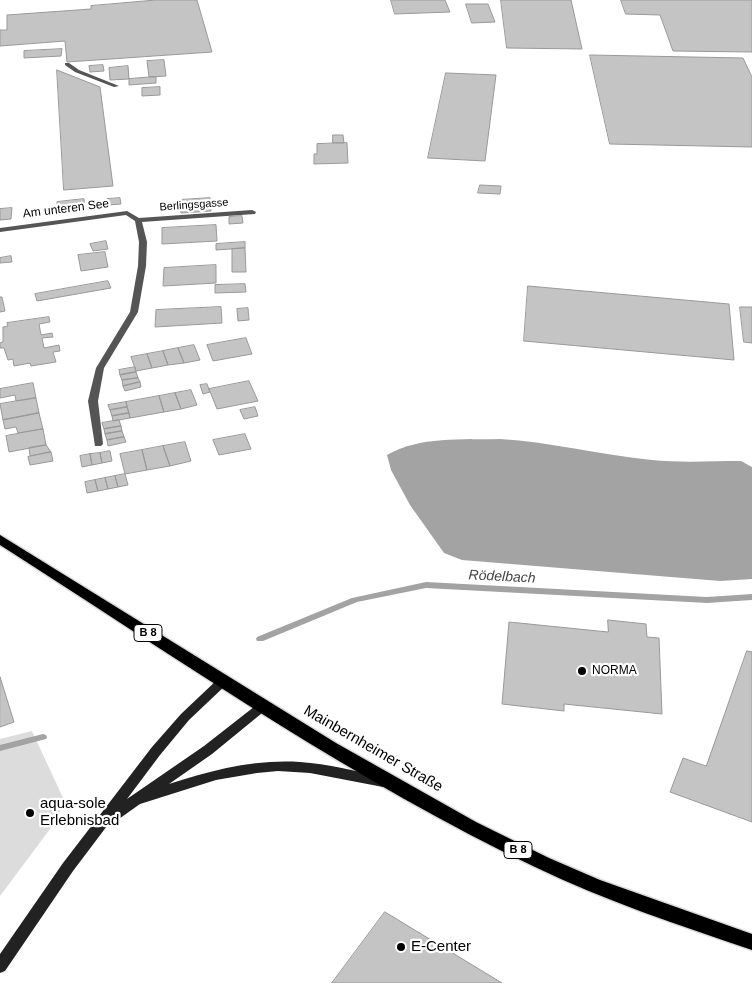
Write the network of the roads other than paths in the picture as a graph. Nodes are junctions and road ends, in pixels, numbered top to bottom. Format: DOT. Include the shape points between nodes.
graph roads {
  1 [pos="67,64"];
  2 [pos="116,86"];
  3 [pos="252,212"];
  4 [pos="138,220"];
  5 [pos="0,230"];
  6 [pos="98,444"];
  7 [pos="0,539"];
  8 [pos="223,681"];
  9 [pos="263,706"];
  10 [pos="390,783"];
  11 [pos="135,800"];
  12 [pos="103,822"];
  13 [pos="752,942"];
  14 [pos="0,966"];
  1 -- 2 [label="street"];
  3 -- 4 [label="street, Berlingsgasse"];
  4 -- 5 [label="street, Am unteren See" via="127,213"];
  4 -- 6 [label="street" via="143,242 142,266 134,312 100,368 93,402"];
  7 -- 8 [label="main road, Mainbernheimer Straße / B 8"];
  8 -- 9 [label="main road, Mainbernheimer Straße / B 8"];
  8 -- 12 [label="main road" via="185,717"];
  9 -- 10 [label="main road, Mainbernheimer Straße / B 8"];
  9 -- 11 [label="main road" via="213,746"];
  10 -- 11 [label="main road" via="300,767 256,768 210,776"];
  10 -- 13 [label="main road, Mainbernheimer Straße / B 8" via="543,862 651,908"];
  11 -- 12 [label="main road"];
  12 -- 14 [label="main road"];
}
